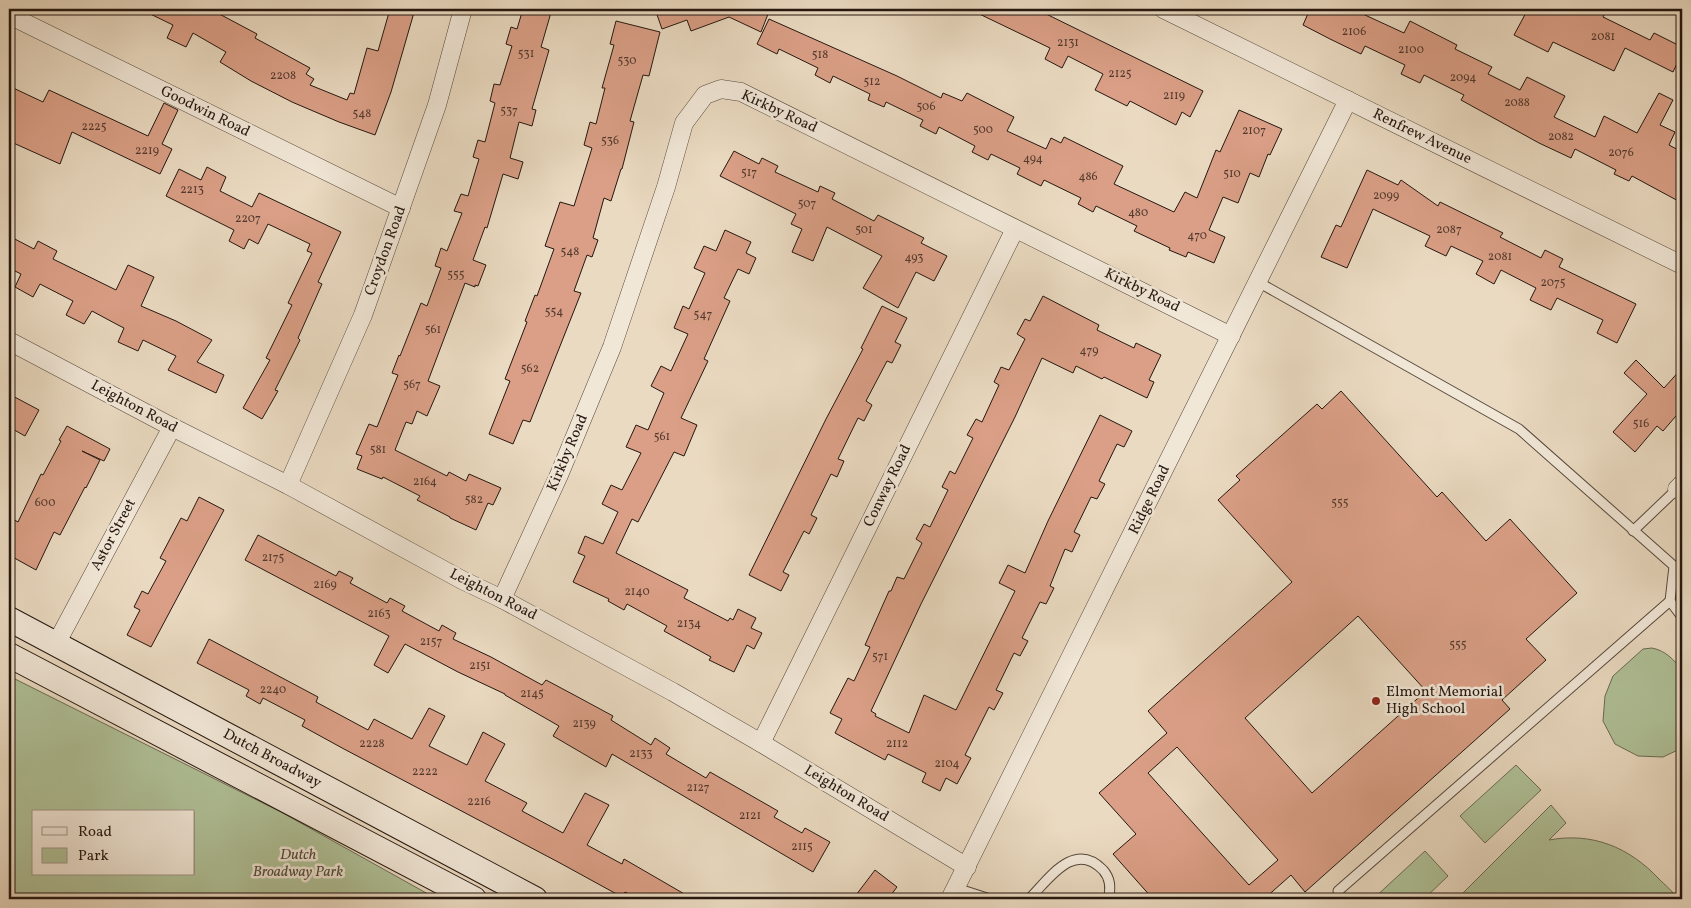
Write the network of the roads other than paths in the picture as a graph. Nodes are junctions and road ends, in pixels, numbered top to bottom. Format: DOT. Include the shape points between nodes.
graph roads {
  1 [pos="463,9"];
  2 [pos="1163,9"];
  3 [pos="9,15"];
  4 [pos="1348,100"];
  5 [pos="401,208"];
  6 [pos="1015,229"];
  7 [pos="1682,266"];
  8 [pos="1258,282"];
  9 [pos="1231,336"];
  10 [pos="9,341"];
  11 [pos="172,427"];
  12 [pos="288,485"];
  13 [pos="1680,486"];
  14 [pos="1633,531"];
  15 [pos="502,599"];
  16 [pos="1670,601"];
  17 [pos="1682,617"];
  18 [pos="9,618"];
  19 [pos="56,644"];
  20 [pos="9,655"];
  21 [pos="41,672"];
  22 [pos="761,742"];
  23 [pos="371,812"];
  24 [pos="360,839"];
  25 [pos="967,867"];
  26 [pos="1338,891"];
  27 [pos="953,893"];
  28 [pos="474,899"];
  29 [pos="535,899"];
  30 [pos="990,899"];
  31 [pos="1029,899"];
  32 [pos="1108,899"];
  1 -- 5 [label="street, Croydon Road" via="437,105"];
  2 -- 4 [label="street, Renfrew Avenue"];
  3 -- 5 [label="street, Goodwin Road"];
  4 -- 7 [label="street, Renfrew Avenue"];
  4 -- 8 [label="street, Ridge Road"];
  5 -- 12 [label="street, Croydon Road" via="363,315"];
  6 -- 9 [label="street, Kirkby Road"];
  6 -- 15 [label="street, Kirkby Road" via="741,92 722,89 705,94 684,123 612,347 559,475"];
  6 -- 22 [label="street, Conway Road"];
  8 -- 9 [label="street, Ridge Road"];
  8 -- 14 [label="lane" via="1518,429"];
  9 -- 25 [label="street, Ridge Road"];
  10 -- 11 [label="street, Leighton Road"];
  11 -- 12 [label="street, Leighton Road"];
  11 -- 19 [label="street, Astor Street"];
  12 -- 15 [label="street, Leighton Road"];
  13 -- 14 [label="lane"];
  14 -- 16 [label="lane" via="1674,566"];
  15 -- 22 [label="street, Leighton Road"];
  16 -- 17 [label="lane"];
  16 -- 26 [label="lane"];
  18 -- 19 [label="main road, Dutch Broadway"];
  19 -- 21 [label="main road"];
  19 -- 23 [label="main road, Dutch Broadway"];
  20 -- 21 [label="main road, Dutch Broadway"];
  21 -- 24 [label="main road, Dutch Broadway"];
  22 -- 25 [label="street, Leighton Road"];
  23 -- 24 [label="main road"];
  23 -- 29 [label="main road, Dutch Broadway"];
  24 -- 28 [label="main road, Dutch Broadway"];
  25 -- 27 [label="street, Ridge Road"];
  27 -- 30 [label="lane"];
  31 -- 32 [label="lane" via="1060,866 1082,859 1093,861 1107,874 1110,882"];
}
